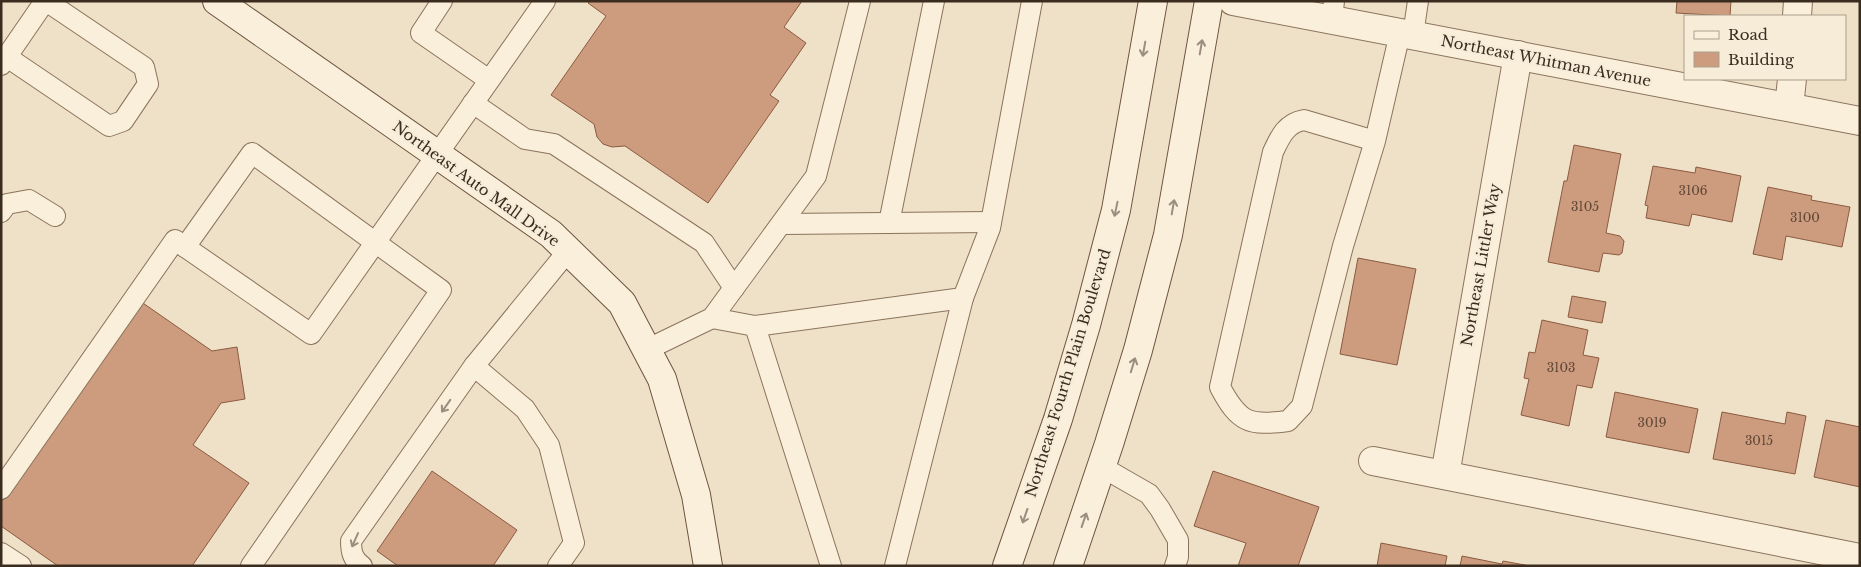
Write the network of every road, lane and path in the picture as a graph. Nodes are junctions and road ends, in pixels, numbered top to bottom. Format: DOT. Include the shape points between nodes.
graph roads {
  1 [pos="46,1"];
  2 [pos="217,1"];
  3 [pos="442,1"];
  4 [pos="545,1"];
  5 [pos="860,1"];
  6 [pos="934,1"];
  7 [pos="1032,1"];
  8 [pos="1153,1"];
  9 [pos="1210,1"];
  10 [pos="1233,1"];
  11 [pos="1418,1"];
  12 [pos="1798,1"];
  13 [pos="1333,11"];
  14 [pos="1797,15"];
  15 [pos="1407,34"];
  16 [pos="1518,55"];
  17 [pos="4,61"];
  18 [pos="489,80"];
  19 [pos="1792,80"];
  20 [pos="473,103"];
  21 [pos="1789,107"];
  22 [pos="1860,121"];
  23 [pos="1375,141"];
  24 [pos="436,155"];
  25 [pos="1,212"];
  26 [pos="54,216"];
  27 [pos="991,222"];
  28 [pos="890,223"];
  29 [pos="782,224"];
  30 [pos="375,242"];
  31 [pos="185,247"];
  32 [pos="568,251"];
  33 [pos="734,288"];
  34 [pos="962,298"];
  35 [pos="712,318"];
  36 [pos="755,326"];
  37 [pos="646,350"];
  38 [pos="474,366"];
  39 [pos="1373,461"];
  40 [pos="1102,466"];
  41 [pos="1445,475"];
  42 [pos="1,489"];
  43 [pos="1,552"];
  44 [pos="1860,558"];
  45 [pos="21,566"];
  46 [pos="251,566"];
  47 [pos="362,566"];
  48 [pos="558,566"];
  49 [pos="708,566"];
  50 [pos="831,566"];
  51 [pos="895,566"];
  52 [pos="1007,566"];
  53 [pos="1068,566"];
  54 [pos="1175,566"];
  1 -- 17 [label="lane"];
  1 -- 17 [label="lane" via="144,67 148,84 123,121 109,126"];
  2 -- 24 [label="street, Northeast Auto Mall Drive"];
  3 -- 18 [label="lane" via="421,33"];
  4 -- 18 [label="lane"];
  5 -- 29 [label="lane" via="816,176"];
  6 -- 28 [label="lane"];
  7 -- 27 [label="lane"];
  8 -- 52 [label="street, Northeast Fourth Plain Boulevard, one-way" via="1116,210 1058,419"];
  40 -- 9 [label="street, one-way" via="1138,350 1168,235"];
  10 -- 13 [label="street, Northeast Whitman Avenue"];
  11 -- 15 [label="lane"];
  12 -- 14 [label="street"];
  13 -- 15 [label="street, Northeast Whitman Avenue"];
  15 -- 16 [label="street, Northeast Whitman Avenue"];
  15 -- 23 [label="lane"];
  16 -- 21 [label="street, Northeast Whitman Avenue"];
  16 -- 41 [label="street, Northeast Littler Way"];
  18 -- 20 [label="lane"];
  19 -- 21 [label="street"];
  20 -- 24 [label="lane"];
  20 -- 33 [label="lane" via="525,139 554,144 704,243"];
  21 -- 22 [label="street, Northeast Whitman Avenue"];
  23 -- 23 [label="lane" via="1343,246 1302,406 1288,421 1251,422 1235,412 1220,387 1273,152 1280,136 1294,122 1304,120"];
  24 -- 30 [label="lane"];
  24 -- 32 [label="street, Northeast Auto Mall Drive" via="550,234"];
  25 -- 26 [label="lane" via="7,204 30,200"];
  27 -- 28 [label="lane"];
  27 -- 34 [label="lane"];
  28 -- 29 [label="lane"];
  29 -- 33 [label="lane"];
  30 -- 31 [label="lane" via="311,334"];
  30 -- 31 [label="lane" via="252,153"];
  30 -- 46 [label="lane" via="441,290"];
  31 -- 42 [label="lane" via="175,240"];
  32 -- 37 [label="street, Northeast Auto Mall Drive" via="622,303"];
  32 -- 38 [label="lane"];
  33 -- 35 [label="lane"];
  34 -- 36 [label="lane"];
  34 -- 51 [label="lane"];
  35 -- 36 [label="lane"];
  35 -- 37 [label="lane"];
  36 -- 50 [label="lane"];
  37 -- 49 [label="street, Northeast Auto Mall Drive" via="662,379 696,495"];
  38 -- 47 [label="lane, one-way" via="351,541 351,551"];
  38 -- 48 [label="lane" via="526,409 549,445 574,543"];
  39 -- 41 [label="street"];
  53 -- 40 [label="street, one-way"];
  40 -- 54 [label="lane" via="1149,494 1160,509 1178,540"];
  41 -- 44 [label="street"];
  43 -- 45 [label="lane"];
}
